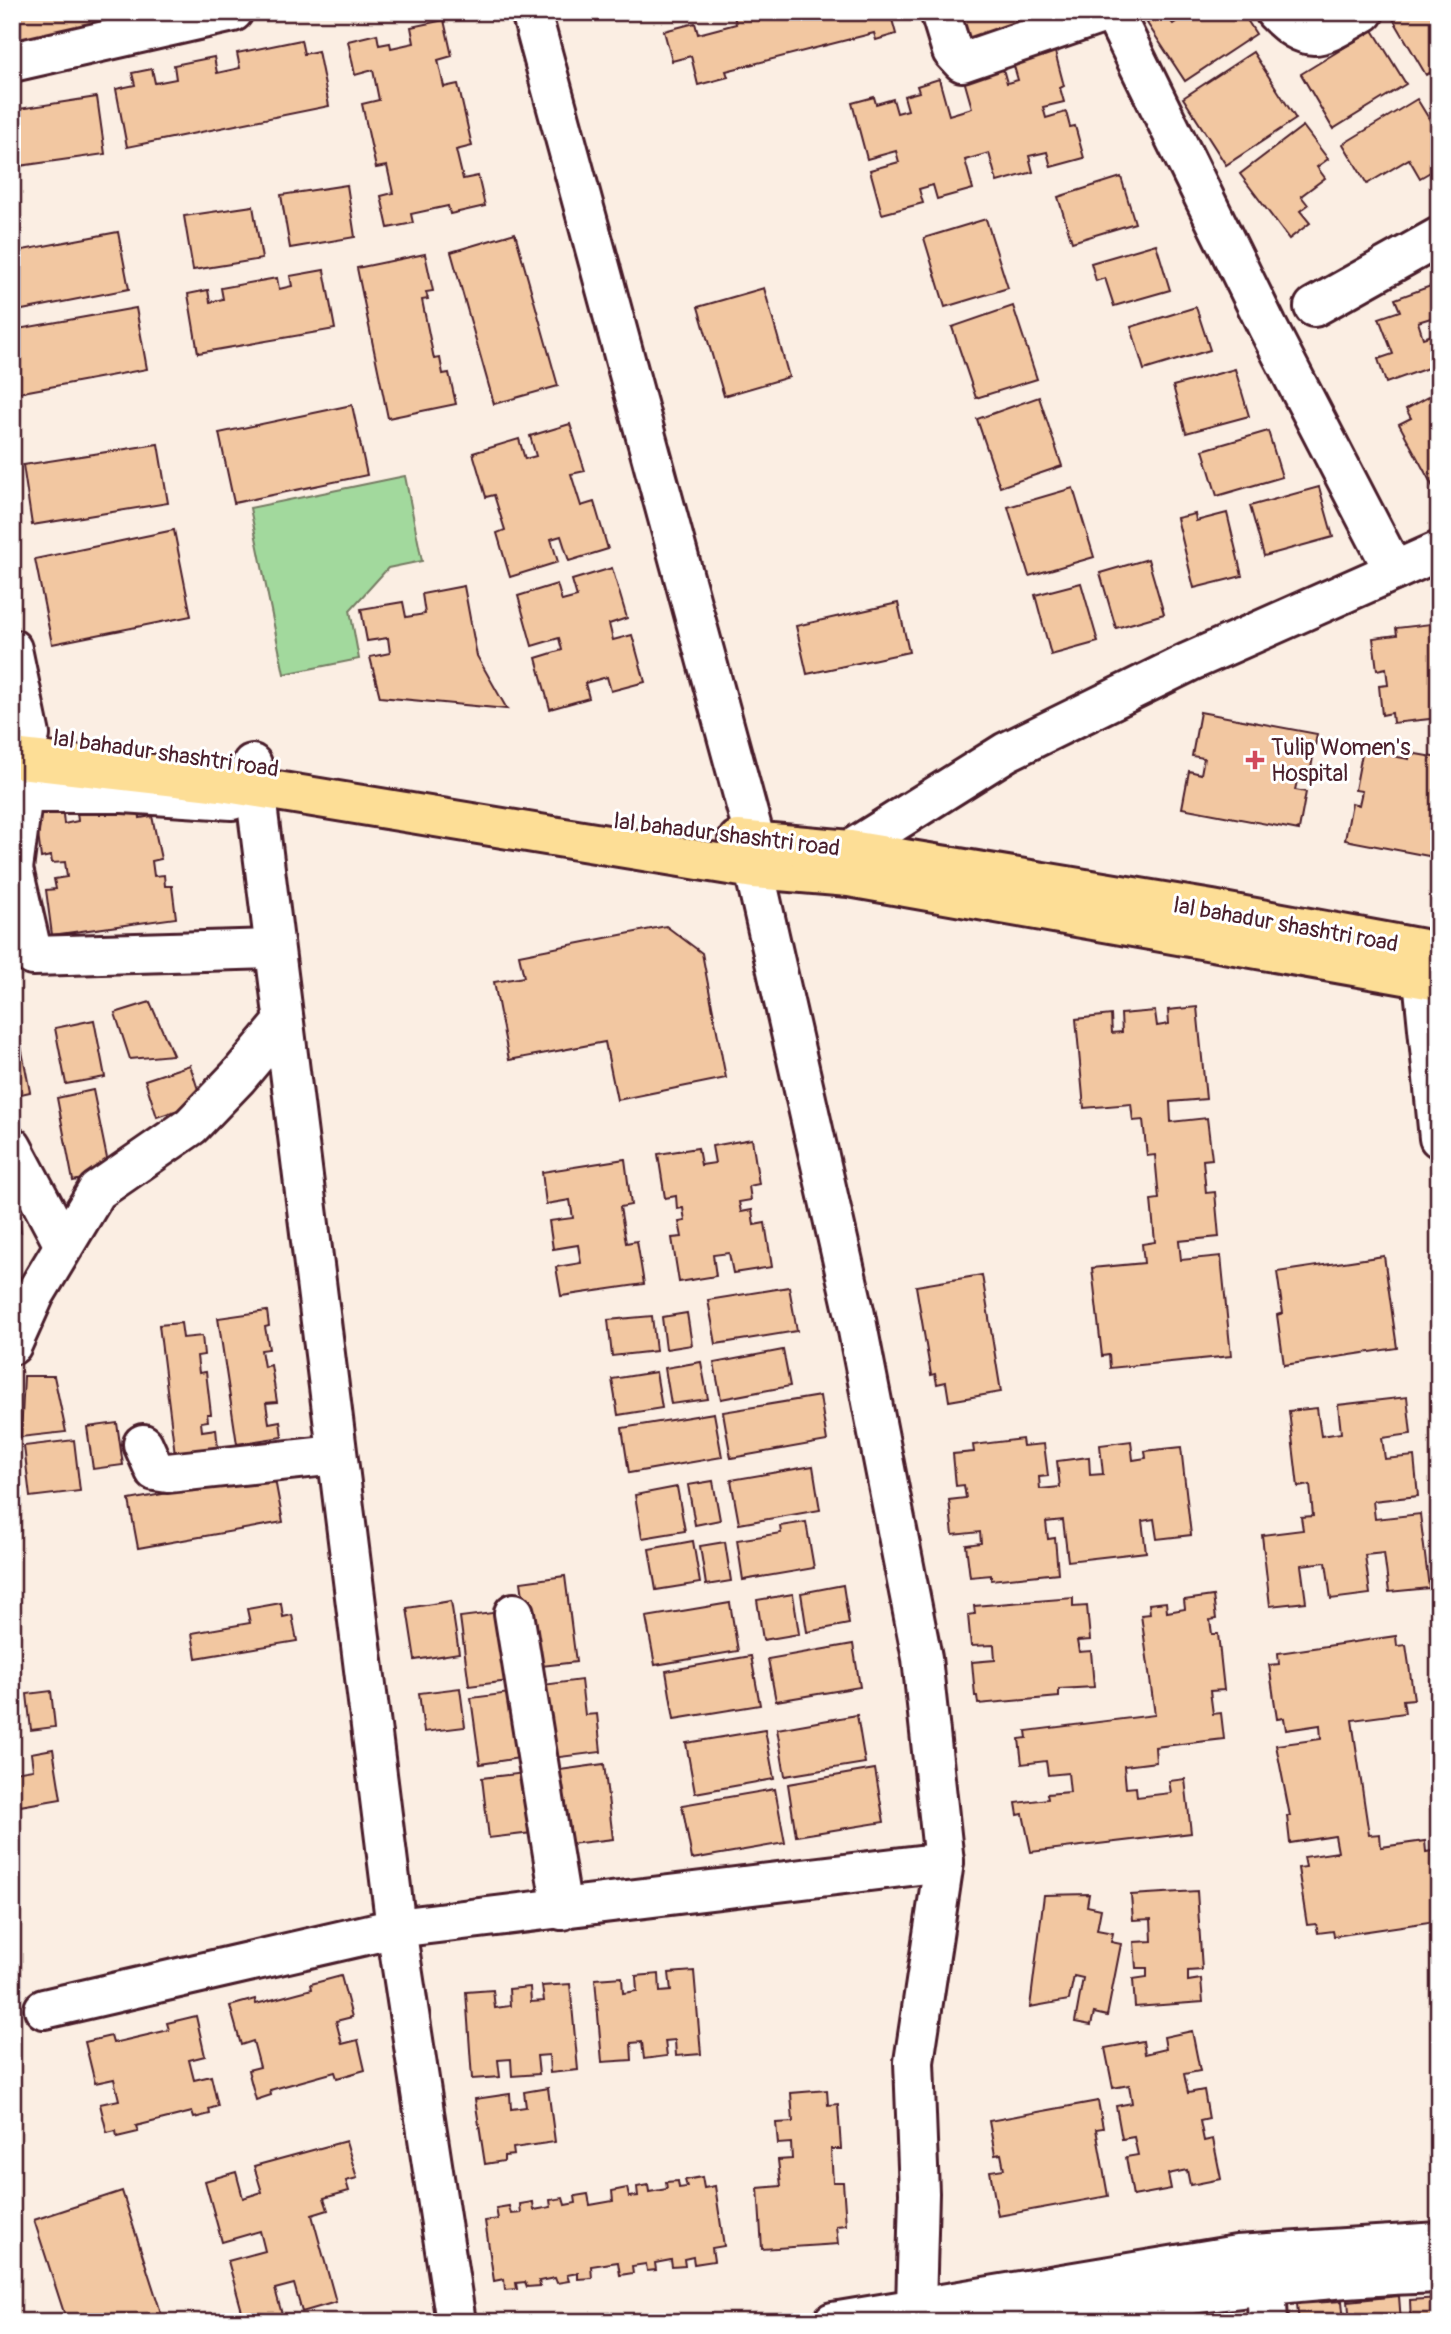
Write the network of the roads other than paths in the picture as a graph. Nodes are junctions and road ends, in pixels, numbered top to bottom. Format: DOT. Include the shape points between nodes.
graph roads {
  1 [pos="233,12"];
  2 [pos="531,12"];
  3 [pos="940,12"];
  4 [pos="1111,12"];
  5 [pos="1275,12"];
  6 [pos="1364,12"];
  7 [pos="12,62"];
  8 [pos="1439,237"];
  9 [pos="1314,307"];
  10 [pos="1439,551"];
  11 [pos="1394,570"];
  12 [pos="12,649"];
  13 [pos="18,742"];
  14 [pos="253,784"];
  15 [pos="850,850"];
  16 [pos="755,856"];
  17 [pos="274,949"];
  18 [pos="1434,970"];
  19 [pos="283,1023"];
  20 [pos="1439,1138"];
  21 [pos="12,1147"];
  22 [pos="64,1245"];
  23 [pos="12,1345"];
  24 [pos="143,1444"];
  25 [pos="336,1455"];
  26 [pos="514,1613"];
  27 [pos="944,1862"];
  28 [pos="562,1910"];
  29 [pos="396,1928"];
  30 [pos="44,2009"];
  31 [pos="1439,2242"];
  32 [pos="1439,2273"];
  33 [pos="1266,2284"];
  34 [pos="917,2314"];
  35 [pos="456,2322"];
  36 [pos="833,2322"];
  37 [pos="1003,2322"];
  38 [pos="1268,2322"];
  1 -- 7 [label="street"];
  2 -- 16 [label="street"];
  3 -- 4 [label="street" via="952,51 962,61"];
  4 -- 11 [label="street"];
  5 -- 6 [label="street" via="1294,31 1312,36"];
  8 -- 9 [label="street"];
  10 -- 11 [label="street"];
  11 -- 15 [label="street" via="1006,751"];
  12 -- 13 [label="street"];
  13 -- 14 [label="main road, lal bahadur shashtri road"];
  14 -- 16 [label="main road, lal bahadur shashtri road"];
  14 -- 17 [label="street"];
  14 -- 17 [label="street" via="123,793 23,793 13,869 33,956"];
  15 -- 16 [label="main road, lal bahadur shashtri road"];
  15 -- 18 [label="main road, lal bahadur shashtri road" via="1212,910"];
  16 -- 18 [label="main road" via="863,880"];
  16 -- 27 [label="street" via="855,1315 922,1658"];
  17 -- 19 [label="street"];
  18 -- 20 [label="street"];
  19 -- 22 [label="street" via="191,1126 97,1191"];
  19 -- 25 [label="street"];
  21 -- 22 [label="street"];
  22 -- 23 [label="street"];
  24 -- 25 [label="street" via="155,1471 168,1474"];
  25 -- 29 [label="street"];
  26 -- 28 [label="street"];
  27 -- 28 [label="street"];
  27 -- 34 [label="street" via="914,2062"];
  28 -- 29 [label="street"];
  29 -- 30 [label="street"];
  29 -- 35 [label="street"];
  31 -- 34 [label="street" via="1237,2255"];
  32 -- 33 [label="street"];
  33 -- 37 [label="street"];
  33 -- 38 [label="street"];
  34 -- 36 [label="street"];
}
